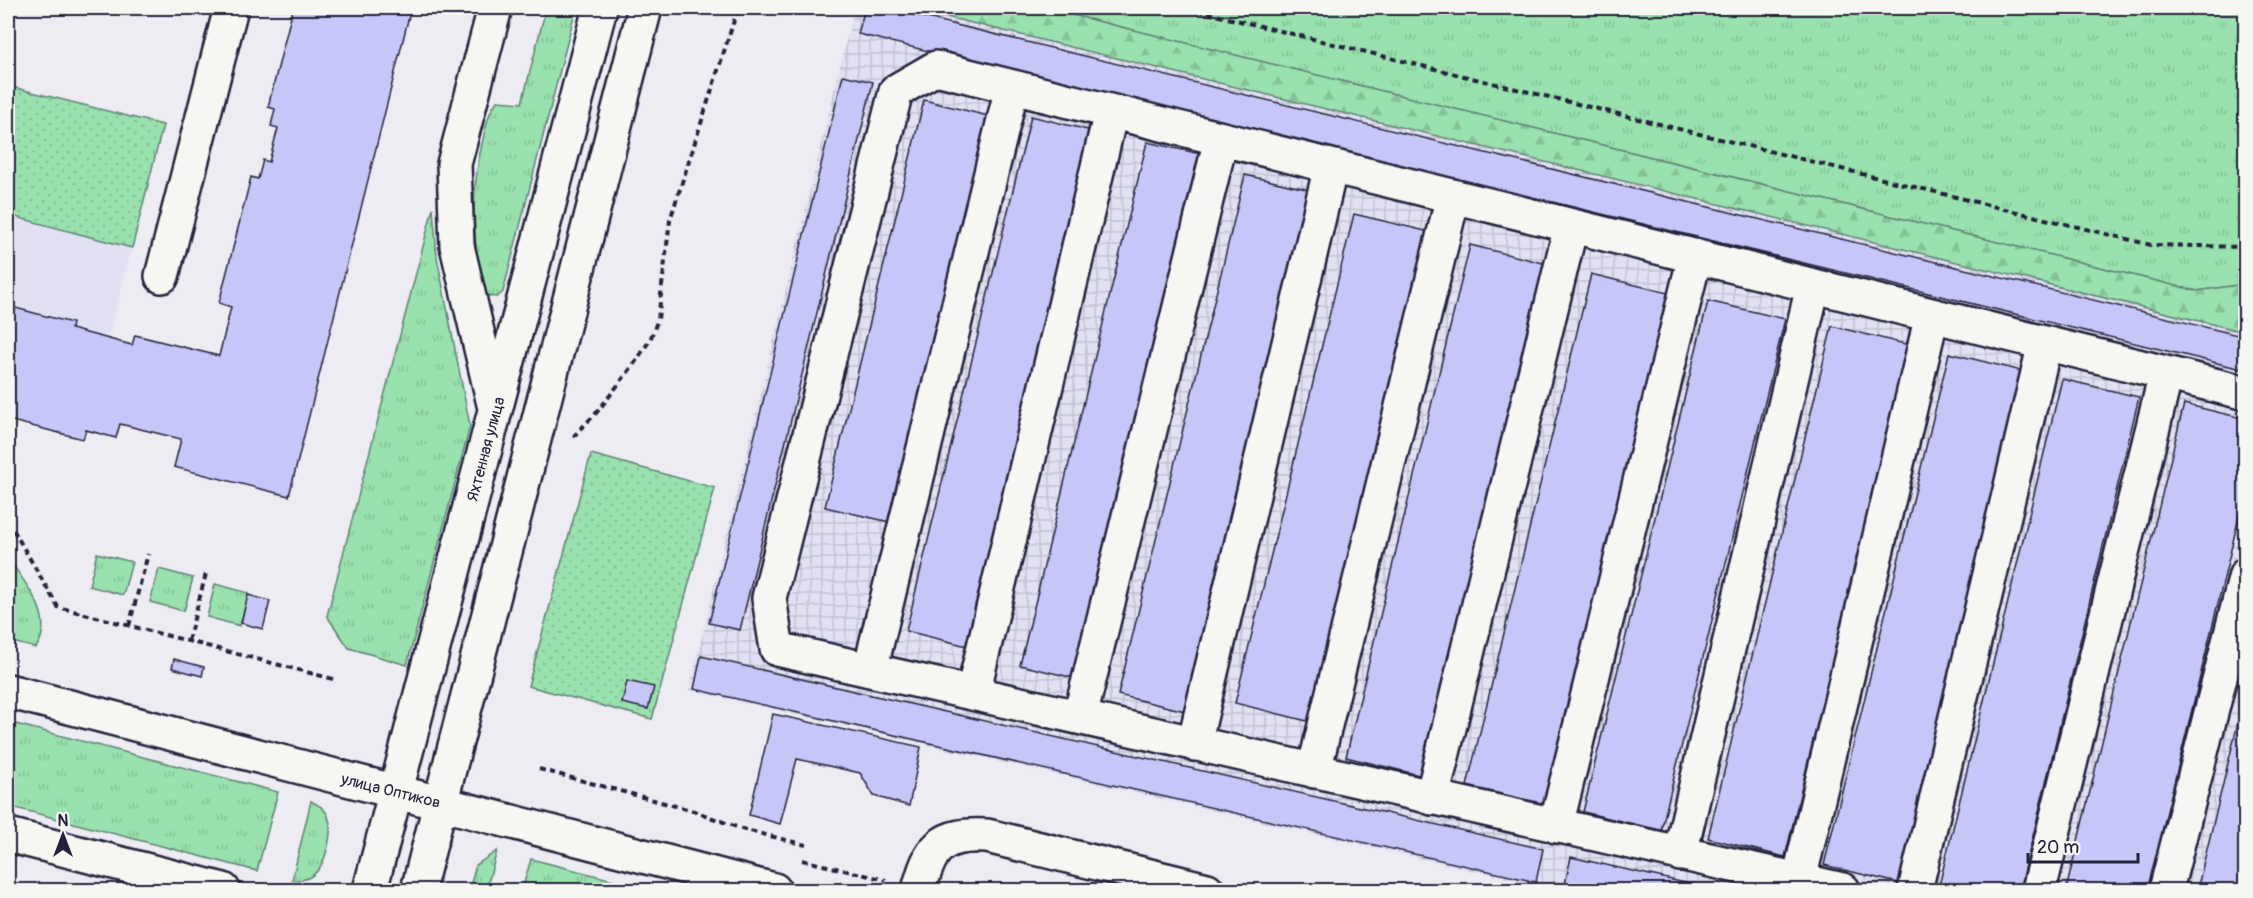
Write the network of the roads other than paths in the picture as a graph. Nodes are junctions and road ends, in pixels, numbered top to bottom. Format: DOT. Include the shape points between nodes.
graph roads {
  1 [pos="231,8"];
  2 [pos="495,8"];
  3 [pos="600,8"];
  4 [pos="645,8"];
  5 [pos="1012,87"];
  6 [pos="1111,112"];
  7 [pos="1221,139"];
  8 [pos="1331,166"];
  9 [pos="1453,196"];
  10 [pos="1571,226"];
  11 [pos="1695,256"];
  12 [pos="162,276"];
  13 [pos="1813,286"];
  14 [pos="1932,315"];
  15 [pos="2045,344"];
  16 [pos="2166,374"];
  17 [pos="2246,393"];
  18 [pos="495,410"];
  19 [pos="2246,575"];
  20 [pos="870,670"];
  21 [pos="8,691"];
  22 [pos="973,693"];
  23 [pos="1080,717"];
  24 [pos="1194,744"];
  25 [pos="1314,771"];
  26 [pos="396,791"];
  27 [pos="1432,798"];
  28 [pos="441,803"];
  29 [pos="1556,826"];
  30 [pos="11,838"];
  31 [pos="1680,854"];
  32 [pos="1799,880"];
  33 [pos="919,890"];
  34 [pos="223,891"];
  35 [pos="370,891"];
  36 [pos="418,891"];
  37 [pos="774,891"];
  38 [pos="1207,891"];
  39 [pos="1843,891"];
  40 [pos="1915,891"];
  41 [pos="2039,891"];
  42 [pos="2166,891"];
  1 -- 12 [label="street"];
  2 -- 18 [label="street" via="454,165 457,246"];
  3 -- 18 [label="street, Яхтенная улица"];
  4 -- 28 [label="street"];
  5 -- 6 [label="street"];
  5 -- 20 [label="street"];
  5 -- 20 [label="street" via="936,68 896,91 769,598 777,649"];
  6 -- 7 [label="street"];
  6 -- 22 [label="street"];
  7 -- 8 [label="street"];
  7 -- 23 [label="street"];
  8 -- 9 [label="street"];
  8 -- 24 [label="street"];
  9 -- 10 [label="street"];
  9 -- 25 [label="street"];
  10 -- 11 [label="street"];
  10 -- 27 [label="street"];
  11 -- 13 [label="street"];
  11 -- 29 [label="street"];
  13 -- 14 [label="street"];
  13 -- 31 [label="street"];
  14 -- 15 [label="street"];
  14 -- 32 [label="street"];
  15 -- 16 [label="street"];
  15 -- 40 [label="street"];
  16 -- 17 [label="street"];
  16 -- 41 [label="street"];
  18 -- 26 [label="street, Яхтенная улица"];
  19 -- 42 [label="street"];
  20 -- 22 [label="street"];
  21 -- 26 [label="street, улица Оптиков"];
  22 -- 23 [label="street"];
  23 -- 24 [label="street"];
  24 -- 25 [label="street"];
  25 -- 27 [label="street"];
  26 -- 28 [label="street, улица Оптиков"];
  26 -- 35 [label="street, Яхтенная улица"];
  27 -- 29 [label="street"];
  28 -- 36 [label="street"];
  28 -- 37 [label="street, улица Оптиков"];
  29 -- 31 [label="street"];
  30 -- 34 [label="street"];
  31 -- 32 [label="street"];
  32 -- 39 [label="street"];
  33 -- 38 [label="street" via="927,860 941,845 961,834 987,836"];
}
